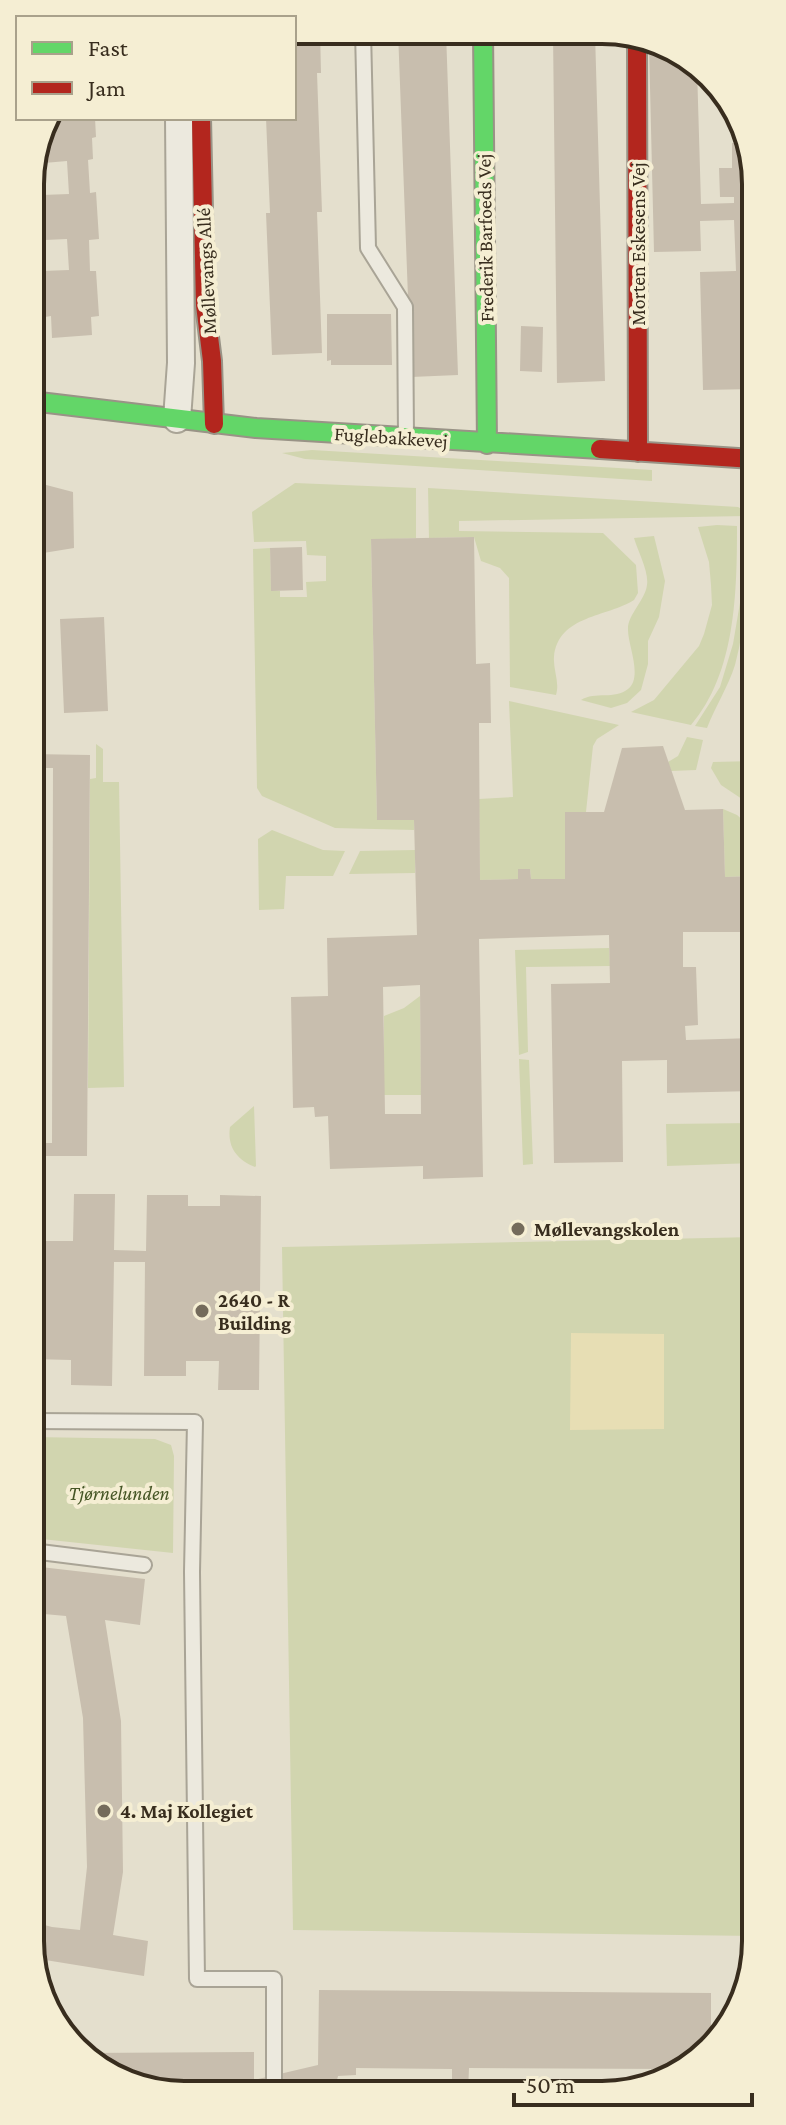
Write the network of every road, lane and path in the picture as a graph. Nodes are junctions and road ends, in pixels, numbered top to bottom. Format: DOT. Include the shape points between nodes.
graph roads {
  1 [pos="363,44"];
  2 [pos="483,44"];
  3 [pos="637,49"];
  4 [pos="179,120"];
  5 [pos="201,120"];
  6 [pos="44,403"];
  7 [pos="177,419"];
  8 [pos="214,424"];
  9 [pos="406,437"];
  10 [pos="487,444"];
  11 [pos="638,452"];
  12 [pos="742,458"];
  13 [pos="44,1421"];
  14 [pos="44,1552"];
  15 [pos="144,1565"];
  16 [pos="274,2081"];
  1 -- 9 [label="lane" via="368,248 405,307"];
  2 -- 10 [label="street, Frederik Barfoeds Vej"];
  3 -- 11 [label="street, Morten Eskesens Vej"];
  4 -- 7 [label="street, Møllevangs Allé"];
  5 -- 8 [label="street, Møllevangs Allé"];
  6 -- 7 [label="street, Fuglebakkevej"];
  7 -- 8 [label="street, Fuglebakkevej"];
  8 -- 9 [label="street, Fuglebakkevej"];
  9 -- 10 [label="street, Fuglebakkevej"];
  10 -- 11 [label="street, Fuglebakkevej"];
  11 -- 12 [label="street, Fuglebakkevej"];
  13 -- 16 [label="lane" via="195,1422 197,1979 274,1979"];
  14 -- 15 [label="lane"];
}
